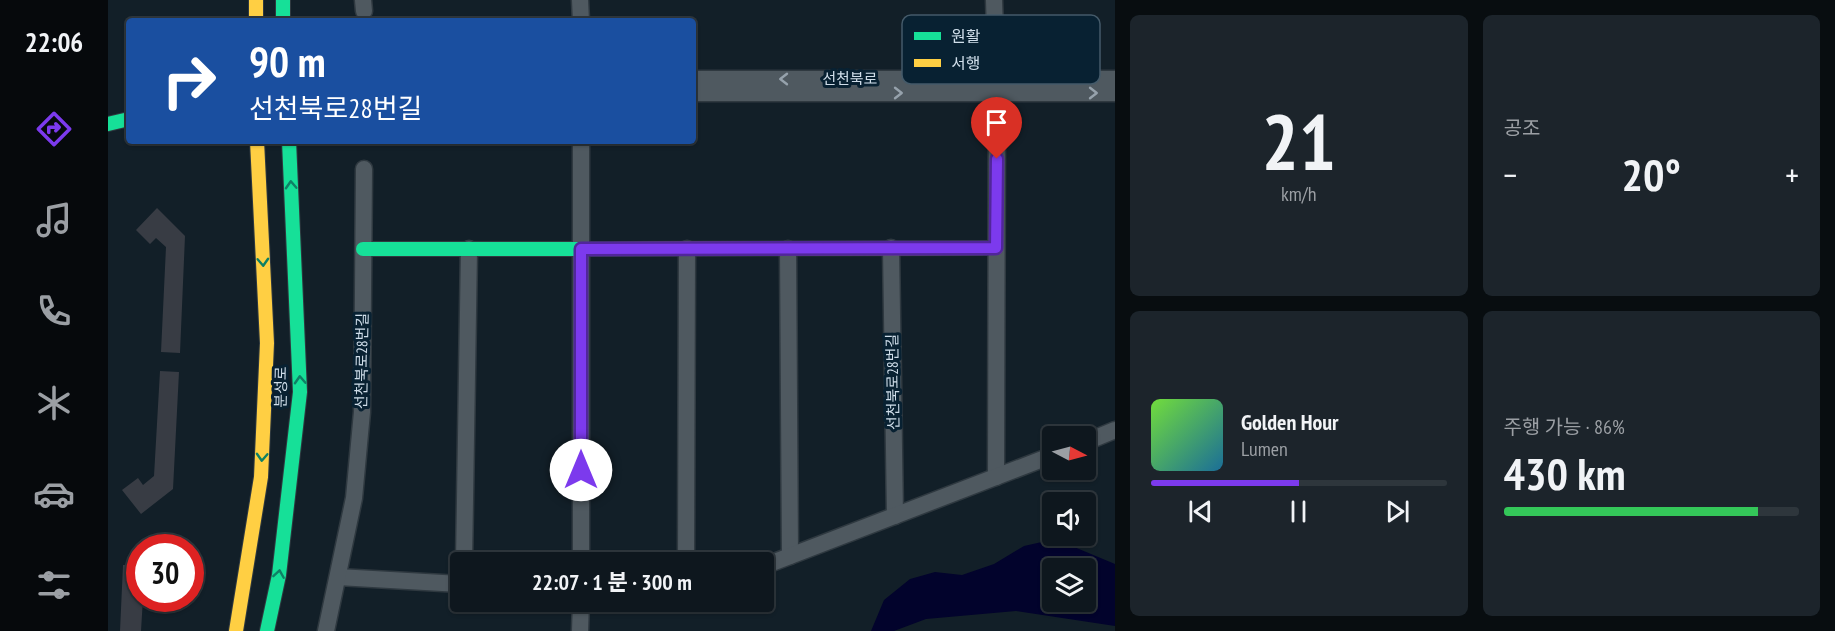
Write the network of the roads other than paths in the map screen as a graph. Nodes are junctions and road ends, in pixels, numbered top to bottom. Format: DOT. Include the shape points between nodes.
graph roads {
  1 [pos="256,0"];
  2 [pos="282,0"];
  3 [pos="580,0"];
  4 [pos="994,0"];
  5 [pos="994,15"];
  6 [pos="256,18"];
  7 [pos="283,18"];
  8 [pos="581,18"];
  9 [pos="696,79"];
  10 [pos="1115,79"];
  11 [pos="1100,80"];
  12 [pos="902,84"];
  13 [pos="909,84"];
  14 [pos="1030,84"];
  15 [pos="996,86"];
  16 [pos="696,93"];
  17 [pos="1115,93"];
  18 [pos="126,120"];
  19 [pos="108,124"];
  20 [pos="257,144"];
  21 [pos="289,144"];
  22 [pos="581,144"];
  23 [pos="364,169"];
  24 [pos="891,248"];
  25 [pos="996,248"];
  26 [pos="363,249"];
  27 [pos="469,249"];
  28 [pos="581,249"];
  29 [pos="687,249"];
  30 [pos="788,249"];
  31 [pos="1115,429"];
  32 [pos="1096,438"];
  33 [pos="1042,459"];
  34 [pos="996,477"];
  35 [pos="895,516"];
  36 [pos="464,552"];
  37 [pos="581,552"];
  38 [pos="686,552"];
  39 [pos="790,556"];
  40 [pos="774,562"];
  41 [pos="338,577"];
  42 [pos="450,583"];
  43 [pos="581,612"];
  44 [pos="236,631"];
  45 [pos="267,631"];
  46 [pos="326,631"];
  47 [pos="580,631"];
  1 -- 6 [label="main road"];
  2 -- 7 [label="main road"];
  3 -- 8 [label="street"];
  4 -- 5 [label="street"];
  12 -- 9 [label="street, 선천북로, one-way"];
  10 -- 11 [label="street, 선천북로"];
  15 -- 13 [label="street, 선천북로, one-way"];
  14 -- 15 [label="street, 선천북로"];
  16 -- 15 [label="street, 선천북로, one-way"];
  15 -- 17 [label="street, 선천북로, one-way"];
  15 -- 25 [label="street"];
  18 -- 19 [label="main road"];
  20 -- 44 [label="main road, 분성로, one-way" via="267,343 261,477"];
  45 -- 21 [label="main road, 분성로, one-way" via="279,574 300,392"];
  22 -- 28 [label="street"];
  23 -- 26 [label="street, 선천북로28번길"];
  24 -- 25 [label="main road"];
  24 -- 30 [label="main road"];
  24 -- 35 [label="street, 선천북로28번길"];
  25 -- 34 [label="street"];
  26 -- 27 [label="main road"];
  26 -- 41 [label="street, 선천북로28번길" via="362,412 354,498"];
  27 -- 28 [label="main road"];
  27 -- 36 [label="street"];
  28 -- 29 [label="main road"];
  28 -- 37 [label="street"];
  29 -- 30 [label="main road"];
  29 -- 38 [label="street"];
  30 -- 39 [label="street"];
  31 -- 32 [label="street"];
  33 -- 34 [label="street"];
  34 -- 35 [label="street"];
  35 -- 39 [label="street"];
  39 -- 40 [label="street"];
  41 -- 42 [label="street"];
  41 -- 46 [label="street, 선천북로28번길"];
  43 -- 47 [label="street"];
}
